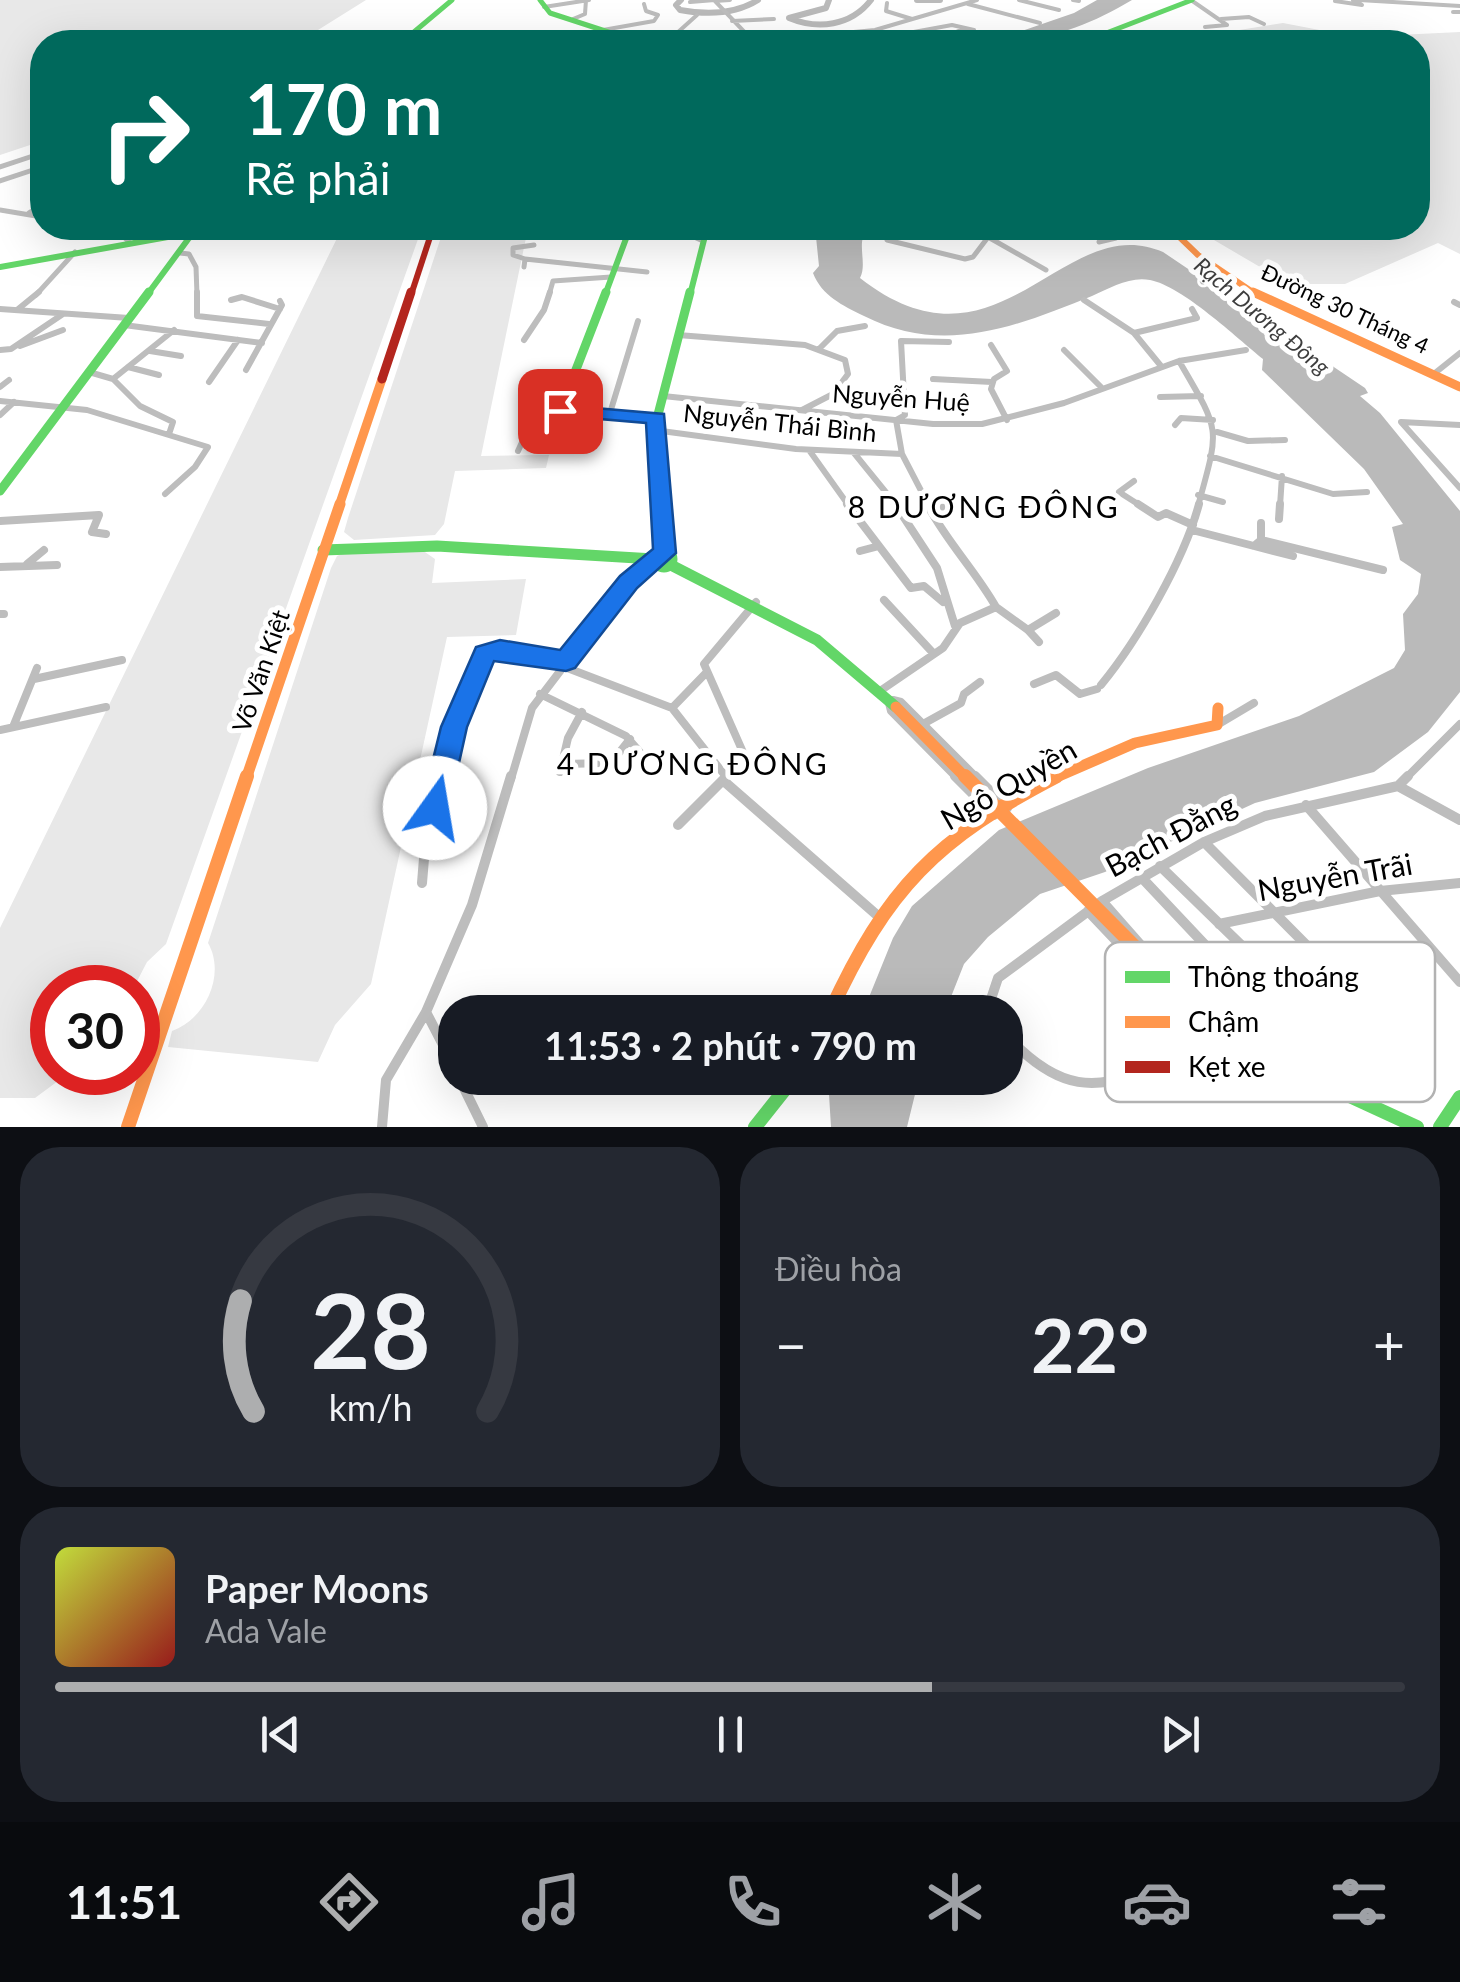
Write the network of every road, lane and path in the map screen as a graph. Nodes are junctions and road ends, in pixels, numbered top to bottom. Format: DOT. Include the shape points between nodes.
graph roads {
  1 [pos="452,0"];
  2 [pos="588,0"];
  3 [pos="649,0"];
  4 [pos="730,0"];
  5 [pos="977,0"];
  6 [pos="1019,0"];
  7 [pos="1189,0"];
  8 [pos="1356,0"];
  9 [pos="702,1"];
  10 [pos="715,1"];
  11 [pos="1335,1"];
  12 [pos="642,2"];
  13 [pos="690,2"];
  14 [pos="887,3"];
  15 [pos="965,3"];
  16 [pos="1449,3"];
  17 [pos="542,4"];
  18 [pos="1059,10"];
  19 [pos="1458,12"];
  20 [pos="697,15"];
  21 [pos="574,18"];
  22 [pos="774,19"];
  23 [pos="912,19"];
  24 [pos="1221,20"];
  25 [pos="732,21"];
  26 [pos="1040,23"];
  27 [pos="1264,24"];
  28 [pos="1206,27"];
  29 [pos="965,28"];
  30 [pos="415,30"];
  31 [pos="603,30"];
  32 [pos="680,30"];
  33 [pos="740,30"];
  34 [pos="873,30"];
  35 [pos="929,30"];
  36 [pos="960,30"];
  37 [pos="969,30"];
  38 [pos="1107,30"];
  39 [pos="30,157"];
  40 [pos="0,167"];
  41 [pos="30,172"];
  42 [pos="0,181"];
  43 [pos="0,210"];
  44 [pos="29,213"];
  45 [pos="127,240"];
  46 [pos="145,240"];
  47 [pos="191,240"];
  48 [pos="430,240"];
  49 [pos="625,240"];
  50 [pos="699,240"];
  51 [pos="887,240"];
  52 [pos="986,240"];
  53 [pos="993,240"];
  54 [pos="1108,240"];
  55 [pos="1179,240"];
  56 [pos="703,242"];
  57 [pos="1099,242"];
  58 [pos="130,243"];
  59 [pos="534,246"];
  60 [pos="75,252"];
  61 [pos="180,253"];
  62 [pos="0,267"];
  63 [pos="1046,270"];
  64 [pos="647,272"];
  65 [pos="612,273"];
  66 [pos="231,300"];
  67 [pos="1084,300"];
  68 [pos="0,308"];
  69 [pos="1192,308"];
  70 [pos="17,310"];
  71 [pos="60,316"];
  72 [pos="126,322"];
  73 [pos="638,322"];
  74 [pos="269,324"];
  75 [pos="865,326"];
  76 [pos="174,330"];
  77 [pos="1134,333"];
  78 [pos="678,335"];
  79 [pos="238,340"];
  80 [pos="524,340"];
  81 [pos="949,342"];
  82 [pos="262,344"];
  83 [pos="991,345"];
  84 [pos="820,348"];
  85 [pos="10,349"];
  86 [pos="0,350"];
  87 [pos="1064,350"];
  88 [pos="1246,350"];
  89 [pos="150,351"];
  90 [pos="1460,353"];
  91 [pos="181,356"];
  92 [pos="1179,361"];
  93 [pos="1162,366"];
  94 [pos="128,367"];
  95 [pos="246,370"];
  96 [pos="88,372"];
  97 [pos="1435,373"];
  98 [pos="159,375"];
  99 [pos="113,379"];
  100 [pos="9,380"];
  101 [pos="933,380"];
  102 [pos="209,382"];
  103 [pos="992,382"];
  104 [pos="1460,386"];
  105 [pos="0,388"];
  106 [pos="1101,388"];
  107 [pos="663,396"];
  108 [pos="1201,396"];
  109 [pos="1160,397"];
  110 [pos="0,401"];
  111 [pos="14,402"];
  112 [pos="64,406"];
  113 [pos="801,410"];
  114 [pos="560,411"];
  115 [pos="610,413"];
  116 [pos="0,416"];
  117 [pos="896,420"];
  118 [pos="1008,420"];
  119 [pos="1213,420"];
  120 [pos="656,424"];
  121 [pos="1175,425"];
  122 [pos="1460,425"];
  123 [pos="1218,432"];
  124 [pos="169,434"];
  125 [pos="1285,440"];
  126 [pos="808,450"];
  127 [pos="518,451"];
  128 [pos="853,452"];
  129 [pos="902,454"];
  130 [pos="1210,456"];
  131 [pos="1282,476"];
  132 [pos="1134,481"];
  133 [pos="1460,488"];
  134 [pos="0,491"];
  135 [pos="1367,492"];
  136 [pos="164,494"];
  137 [pos="1198,495"];
  138 [pos="1223,502"];
  139 [pos="959,507"];
  140 [pos="930,508"];
  141 [pos="1279,519"];
  142 [pos="0,522"];
  143 [pos="1261,523"];
  144 [pos="1192,528"];
  145 [pos="106,534"];
  146 [pos="1258,543"];
  147 [pos="878,546"];
  148 [pos="44,550"];
  149 [pos="323,550"];
  150 [pos="860,551"];
  151 [pos="1293,556"];
  152 [pos="663,559"];
  153 [pos="57,565"];
  154 [pos="22,566"];
  155 [pos="0,567"];
  156 [pos="1383,570"];
  157 [pos="884,600"];
  158 [pos="756,602"];
  159 [pos="943,602"];
  160 [pos="996,607"];
  161 [pos="1056,613"];
  162 [pos="955,626"];
  163 [pos="1028,630"];
  164 [pos="1039,642"];
  165 [pos="934,654"];
  166 [pos="122,660"];
  167 [pos="564,664"];
  168 [pos="37,668"];
  169 [pos="704,674"];
  170 [pos="34,679"];
  171 [pos="980,682"];
  172 [pos="1034,684"];
  173 [pos="540,694"];
  174 [pos="888,699"];
  175 [pos="1254,702"];
  176 [pos="106,707"];
  177 [pos="672,708"];
  178 [pos="1218,708"];
  179 [pos="582,712"];
  180 [pos="923,724"];
  181 [pos="1460,724"];
  182 [pos="1217,725"];
  183 [pos="13,727"];
  184 [pos="0,730"];
  185 [pos="630,740"];
  186 [pos="645,758"];
  187 [pos="726,783"];
  188 [pos="1398,786"];
  189 [pos="1306,806"];
  190 [pos="1007,808"];
  191 [pos="994,816"];
  192 [pos="1460,820"];
  193 [pos="678,824"];
  194 [pos="1204,842"];
  195 [pos="1160,866"];
  196 [pos="1142,878"];
  197 [pos="422,883"];
  198 [pos="1460,883"];
  199 [pos="1380,892"];
  200 [pos="1102,901"];
  201 [pos="1088,911"];
  202 [pos="1273,914"];
  203 [pos="878,916"];
  204 [pos="1219,924"];
  205 [pos="1117,942"];
  206 [pos="1130,942"];
  207 [pos="1142,942"];
  208 [pos="1203,942"];
  209 [pos="1238,942"];
  210 [pos="1300,942"];
  211 [pos="1424,942"];
  212 [pos="1435,954"];
  213 [pos="1460,982"];
  214 [pos="838,995"];
  215 [pos="993,995"];
  216 [pos="426,1012"];
  217 [pos="438,1036"];
  218 [pos="1023,1053"];
  219 [pos="1105,1088"];
  220 [pos="467,1095"];
  221 [pos="780,1095"];
  222 [pos="1460,1097"];
  223 [pos="1369,1102"];
  224 [pos="479,1125"];
  225 [pos="128,1127"];
  226 [pos="382,1127"];
  227 [pos="755,1127"];
  228 [pos="1417,1127"];
  229 [pos="1440,1127"];
  1 -- 30 [label="street"];
  2 -- 17 [label="street"];
  2 -- 21 [label="street" via="585,14"];
  3 -- 12 [label="street"];
  4 -- 10 [label="street"];
  5 -- 15 [label="street"];
  6 -- 18 [label="street"];
  7 -- 24 [label="street"];
  7 -- 38 [label="street"];
  8 -- 11 [label="street" via="1362,6"];
  8 -- 16 [label="street"];
  9 -- 10 [label="street"];
  9 -- 13 [label="street"];
  10 -- 25 [label="street"];
  12 -- 31 [label="street" via="658,16 654,21"];
  14 -- 23 [label="street" via="886,11"];
  15 -- 23 [label="street"];
  15 -- 26 [label="street"];
  16 -- 19 [label="street"];
  17 -- 21 [label="street"];
  20 -- 32 [label="street"];
  21 -- 31 [label="street"];
  22 -- 25 [label="street"];
  23 -- 34 [label="street"];
  24 -- 27 [label="street" via="1248,17"];
  24 -- 28 [label="street" via="1227,26"];
  25 -- 33 [label="street"];
  29 -- 35 [label="street"];
  29 -- 36 [label="street"];
  29 -- 37 [label="street"];
  39 -- 40 [label="street"];
  41 -- 42 [label="street"];
  43 -- 44 [label="street"];
  45 -- 58 [label="street"];
  46 -- 58 [label="street"];
  47 -- 61 [label="street"];
  48 -- 149 [label="street, Võ Văn Kiệt"];
  49 -- 65 [label="street"];
  50 -- 56 [label="street"];
  51 -- 52 [label="street" via="965,259"];
  53 -- 63 [label="street"];
  54 -- 57 [label="street"];
  55 -- 97 [label="street, Đường 30 Tháng 4" via="1238,282"];
  56 -- 78 [label="street"];
  58 -- 60 [label="street"];
  59 -- 65 [label="street" via="512,248 513,255 524,263"];
  60 -- 62 [label="street"];
  60 -- 70 [label="street"];
  61 -- 72 [label="street"];
  61 -- 74 [label="street" via="189,254 196,267 197,316"];
  64 -- 65 [label="street"];
  65 -- 80 [label="street" via="553,281"];
  65 -- 114 [label="street"];
  66 -- 74 [label="street" via="280,305"];
  67 -- 77 [label="street"];
  68 -- 70 [label="street"];
  69 -- 77 [label="street" via="1196,318"];
  70 -- 71 [label="street"];
  71 -- 72 [label="street"];
  71 -- 85 [label="street"];
  71 -- 85 [label="street" via="64,332"];
  72 -- 76 [label="street"];
  72 -- 96 [label="street"];
  73 -- 115 [label="street"];
  74 -- 82 [label="street"];
  75 -- 84 [label="street" via="837,331"];
  76 -- 79 [label="street"];
  76 -- 89 [label="street"];
  77 -- 93 [label="street"];
  78 -- 84 [label="street"];
  78 -- 107 [label="street"];
  79 -- 82 [label="street"];
  79 -- 102 [label="street"];
  81 -- 117 [label="street, Nguyễn Thái Bình" via="901,341 904,416"];
  82 -- 95 [label="street"];
  83 -- 103 [label="street" via="1007,371"];
  84 -- 113 [label="street" via="845,360 848,374 833,394"];
  85 -- 86 [label="street"];
  87 -- 106 [label="street"];
  88 -- 92 [label="street, Nguyễn Huệ"];
  89 -- 91 [label="street"];
  89 -- 94 [label="street"];
  90 -- 97 [label="street"];
  92 -- 93 [label="street, Nguyễn Huệ"];
  92 -- 108 [label="street"];
  93 -- 106 [label="street, Nguyễn Huệ"];
  94 -- 98 [label="street"];
  94 -- 99 [label="street"];
  96 -- 99 [label="street"];
  96 -- 112 [label="street"];
  97 -- 104 [label="street, Đường 30 Tháng 4"];
  99 -- 124 [label="street" via="140,406 172,422"];
  100 -- 105 [label="street"];
  101 -- 103 [label="street"];
  103 -- 118 [label="street"];
  106 -- 118 [label="street, Nguyễn Huệ"];
  107 -- 113 [label="street, Nguyễn Huệ"];
  107 -- 120 [label="street"];
  108 -- 109 [label="street"];
  108 -- 119 [label="street"];
  110 -- 111 [label="street"];
  111 -- 112 [label="street"];
  111 -- 116 [label="street"];
  112 -- 124 [label="street"];
  112 -- 134 [label="street"];
  113 -- 117 [label="street, Nguyễn Huệ"];
  114 -- 115 [label="street"];
  114 -- 127 [label="street" via="537,410"];
  115 -- 120 [label="street"];
  117 -- 118 [label="street, Nguyễn Huệ"];
  117 -- 129 [label="street, Nguyễn Thái Bình"];
  119 -- 121 [label="street" via="1179,418"];
  119 -- 123 [label="street"];
  120 -- 126 [label="street, Nguyễn Thái Bình"];
  120 -- 152 [label="street"];
  122 -- 133 [label="street" via="1400,422"];
  123 -- 125 [label="street" via="1248,441"];
  123 -- 130 [label="street"];
  124 -- 136 [label="street" via="208,447"];
  126 -- 128 [label="street, Nguyễn Thái Bình"];
  126 -- 147 [label="street"];
  128 -- 129 [label="street, Nguyễn Thái Bình"];
  128 -- 159 [label="street" via="886,488 927,554 943,584"];
  129 -- 140 [label="street, Nguyễn Thái Bình"];
  130 -- 131 [label="street"];
  130 -- 137 [label="street"];
  131 -- 135 [label="street" via="1334,494"];
  131 -- 141 [label="street"];
  132 -- 144 [label="street" via="1119,492 1158,517 1166,512"];
  137 -- 138 [label="street"];
  137 -- 144 [label="street"];
  139 -- 140 [label="street"];
  140 -- 160 [label="street, Nguyễn Thái Bình"];
  142 -- 145 [label="street" via="99,515 92,532"];
  143 -- 146 [label="street"];
  144 -- 146 [label="street"];
  144 -- 172 [label="street" via="1099,687 1080,694 1056,675"];
  146 -- 151 [label="street"];
  146 -- 156 [label="street"];
  147 -- 150 [label="street"];
  147 -- 159 [label="street" via="911,588 924,586"];
  148 -- 154 [label="street"];
  149 -- 152 [label="street" via="437,546"];
  149 -- 225 [label="street, Võ Văn Kiệt"];
  152 -- 158 [label="street"];
  152 -- 167 [label="street" via="628,582"];
  153 -- 154 [label="street"];
  154 -- 155 [label="street"];
  157 -- 165 [label="street"];
  158 -- 169 [label="street" via="704,664"];
  158 -- 174 [label="street" via="827,647"];
  159 -- 162 [label="street"];
  160 -- 162 [label="street"];
  160 -- 163 [label="street"];
  161 -- 163 [label="street"];
  162 -- 165 [label="street"];
  163 -- 164 [label="street"];
  165 -- 174 [label="street"];
  166 -- 170 [label="street"];
  167 -- 173 [label="street"];
  167 -- 177 [label="street"];
  167 -- 197 [label="street" via="500,650 484,654 449,744 424,845"];
  168 -- 170 [label="street"];
  169 -- 177 [label="street"];
  169 -- 187 [label="street" via="724,703 746,759"];
  170 -- 183 [label="street"];
  171 -- 180 [label="street"];
  173 -- 179 [label="street"];
  173 -- 216 [label="street" via="472,905"];
  174 -- 180 [label="street" via="901,702"];
  174 -- 191 [label="street" via="891,711"];
  174 -- 206 [label="street, bridge"];
  175 -- 182 [label="street"];
  176 -- 183 [label="street"];
  177 -- 187 [label="street" via="726,772"];
  178 -- 182 [label="street"];
  179 -- 185 [label="street"];
  179 -- 185 [label="street" via="561,768 610,763"];
  180 -- 190 [label="street"];
  181 -- 188 [label="street"];
  182 -- 190 [label="street, Ngô Quyền" via="1138,742"];
  183 -- 184 [label="street"];
  185 -- 186 [label="street"];
  187 -- 193 [label="street"];
  187 -- 203 [label="street"];
  188 -- 189 [label="street, Bạch Đằng"];
  188 -- 192 [label="street"];
  189 -- 194 [label="street, Bạch Đằng"];
  189 -- 199 [label="street"];
  190 -- 191 [label="street, Ngô Quyền"];
  191 -- 203 [label="street, Ngô Quyền" via="907,882"];
  194 -- 195 [label="street, Bạch Đằng"];
  194 -- 202 [label="street"];
  195 -- 196 [label="street, Bạch Đằng"];
  195 -- 204 [label="street"];
  196 -- 200 [label="street, Bạch Đằng"];
  196 -- 208 [label="street"];
  198 -- 199 [label="street, Nguyễn Trãi"];
  199 -- 202 [label="street, Nguyễn Trãi"];
  199 -- 211 [label="street"];
  200 -- 201 [label="street, Bạch Đằng"];
  200 -- 207 [label="street"];
  201 -- 205 [label="street"];
  201 -- 215 [label="street, Bạch Đằng" via="998,978"];
  202 -- 204 [label="street, Nguyễn Trãi"];
  202 -- 210 [label="street"];
  203 -- 214 [label="street, Ngô Quyền"];
  204 -- 209 [label="street"];
  212 -- 213 [label="street"];
  216 -- 217 [label="street"];
  216 -- 226 [label="street" via="382,1082"];
  218 -- 219 [label="street" via="1049,1080 1081,1093"];
  220 -- 224 [label="street"];
  221 -- 227 [label="street"];
  222 -- 229 [label="street"];
  223 -- 228 [label="street"];
}
